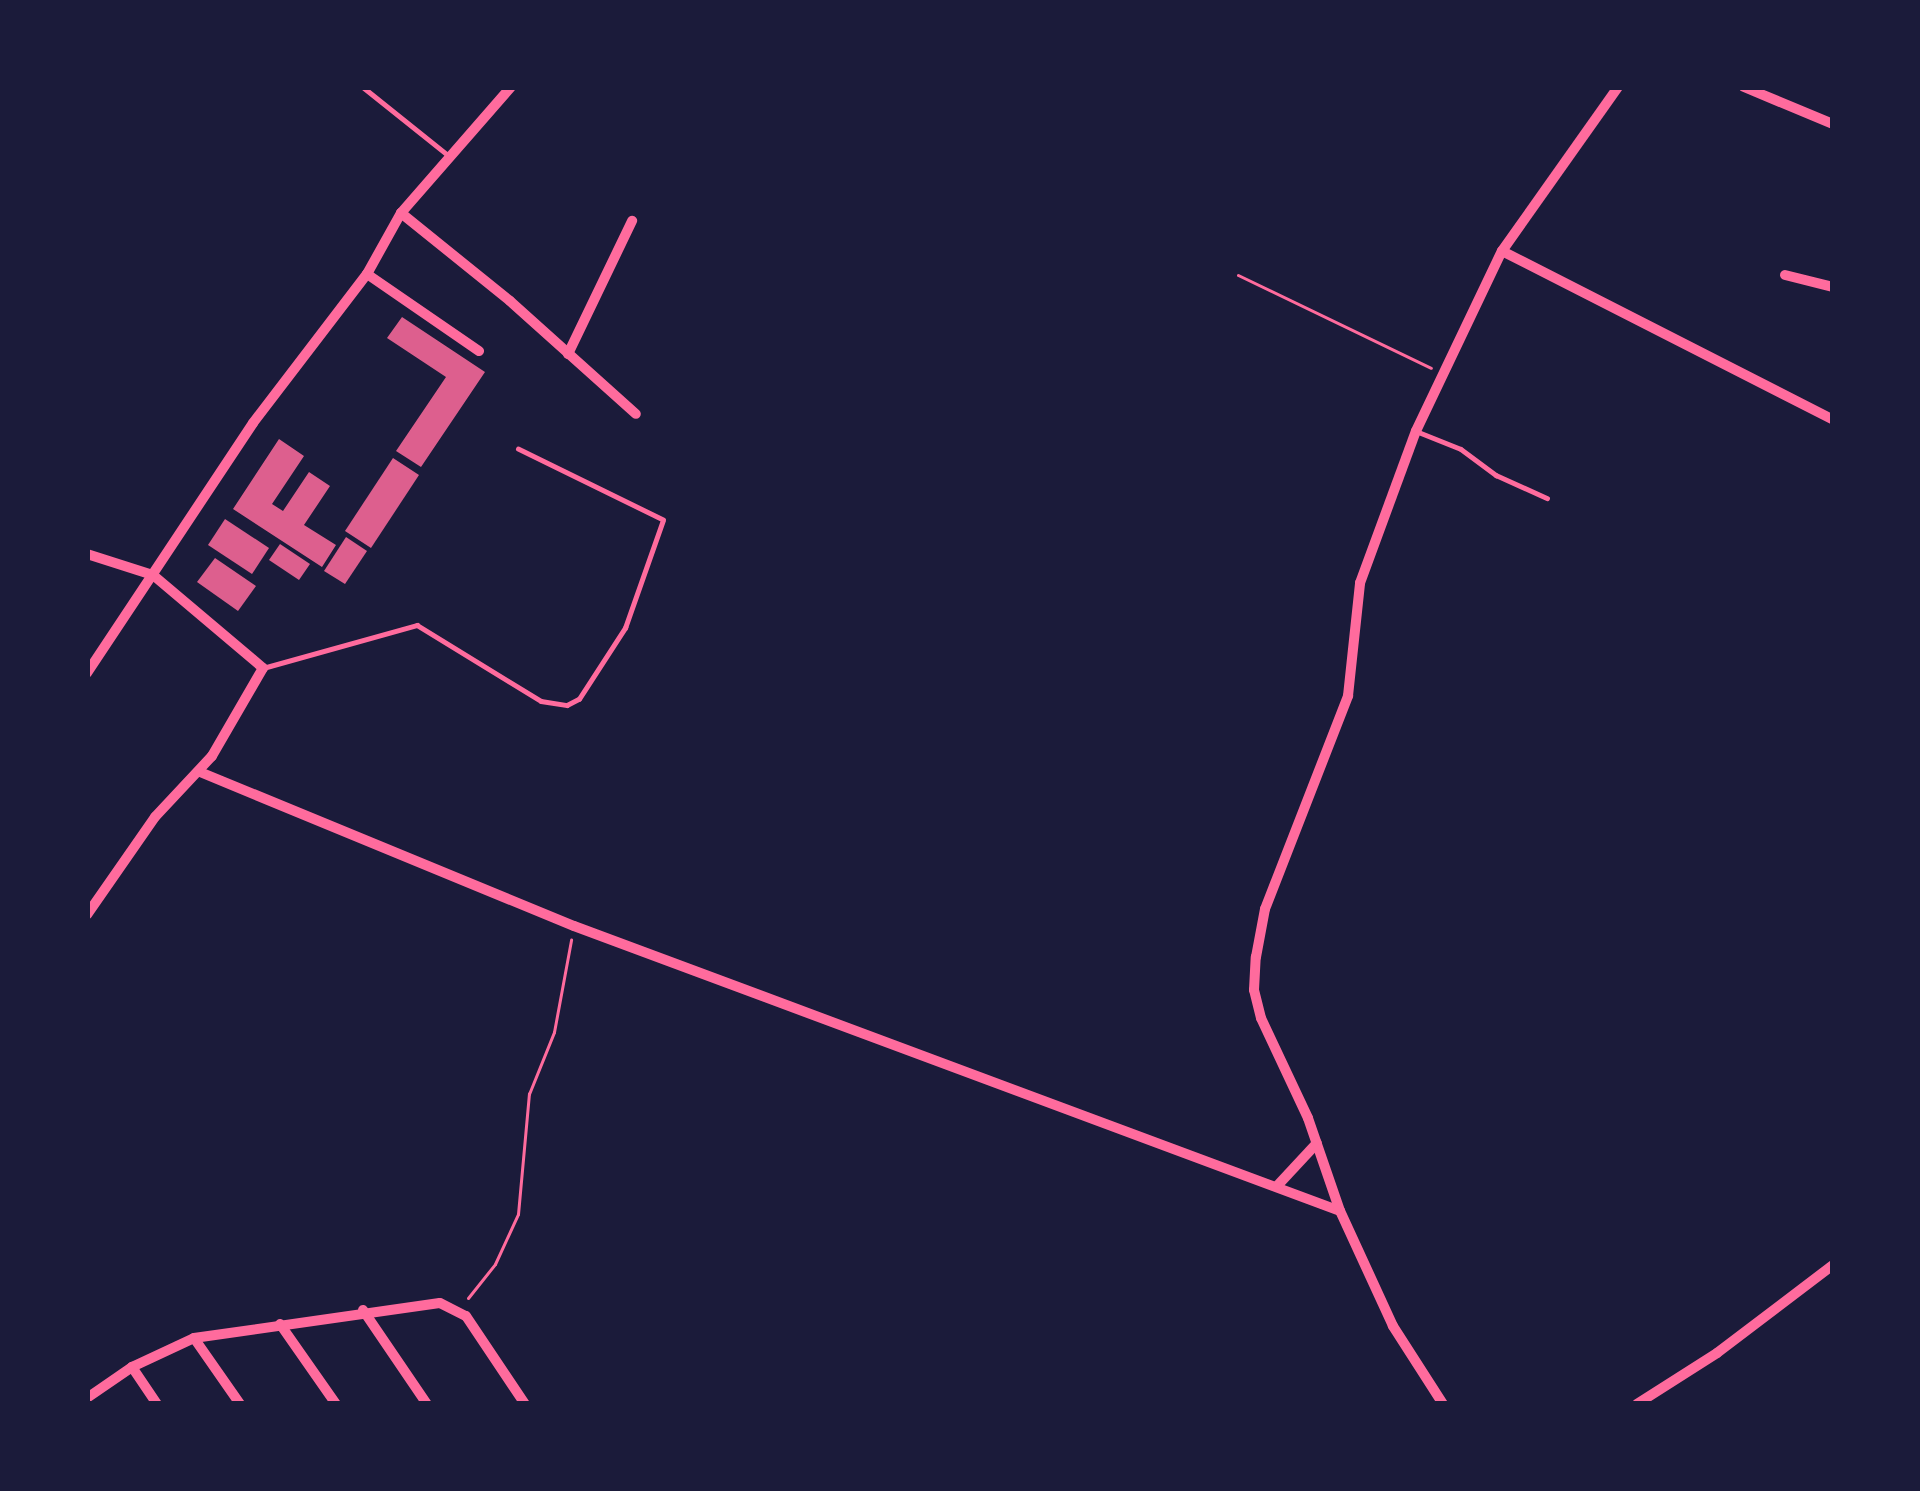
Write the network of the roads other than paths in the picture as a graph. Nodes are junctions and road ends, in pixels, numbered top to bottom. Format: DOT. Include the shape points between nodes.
graph roads {
  1 [pos="363,87"];
  2 [pos="512,87"];
  3 [pos="1618,87"];
  4 [pos="1744,87"];
  5 [pos="1833,124"];
  6 [pos="448,155"];
  7 [pos="401,213"];
  8 [pos="632,221"];
  9 [pos="1502,251"];
  10 [pos="367,274"];
  11 [pos="1785,274"];
  12 [pos="1833,287"];
  13 [pos="479,352"];
  14 [pos="568,354"];
  15 [pos="636,414"];
  16 [pos="1833,420"];
  17 [pos="1416,431"];
  18 [pos="518,449"];
  19 [pos="1547,497"];
  20 [pos="87,554"];
  21 [pos="154,575"];
  22 [pos="263,668"];
  23 [pos="87,673"];
  24 [pos="200,772"];
  25 [pos="87,914"];
  26 [pos="1317,1143"];
  27 [pos="1278,1185"];
  28 [pos="1340,1211"];
  29 [pos="1833,1265"];
  30 [pos="363,1310"];
  31 [pos="280,1324"];
  32 [pos="194,1338"];
  33 [pos="132,1367"];
  34 [pos="87,1398"];
  35 [pos="157,1404"];
  36 [pos="240,1404"];
  37 [pos="336,1404"];
  38 [pos="427,1404"];
  39 [pos="525,1404"];
  40 [pos="1443,1404"];
  41 [pos="1637,1404"];
  1 -- 6 [label="lane"];
  2 -- 6 [label="street"];
  3 -- 9 [label="street"];
  4 -- 5 [label="street"];
  6 -- 7 [label="street"];
  7 -- 10 [label="street"];
  7 -- 14 [label="street"];
  8 -- 14 [label="street"];
  9 -- 16 [label="street"];
  9 -- 17 [label="street"];
  10 -- 13 [label="street"];
  10 -- 21 [label="street" via="274,394"];
  11 -- 12 [label="street"];
  14 -- 15 [label="street"];
  17 -- 19 [label="lane"];
  17 -- 26 [label="street" via="1360,583 1348,696 1265,909 1256,957 1262,1018"];
  18 -- 22 [label="lane" via="663,520 626,628 579,699 541,701 417,625"];
  20 -- 21 [label="street"];
  21 -- 22 [label="street"];
  21 -- 23 [label="street"];
  22 -- 24 [label="street"];
  24 -- 25 [label="street" via="155,817"];
  24 -- 27 [label="street" via="574,926"];
  26 -- 27 [label="street"];
  26 -- 28 [label="street"];
  27 -- 28 [label="street"];
  28 -- 40 [label="street" via="1393,1326"];
  29 -- 41 [label="street"];
  30 -- 31 [label="street"];
  30 -- 38 [label="street"];
  30 -- 39 [label="street" via="458,1308"];
  31 -- 32 [label="street"];
  31 -- 37 [label="street"];
  32 -- 33 [label="street"];
  32 -- 36 [label="street"];
  33 -- 34 [label="street"];
  33 -- 35 [label="street"];
}
